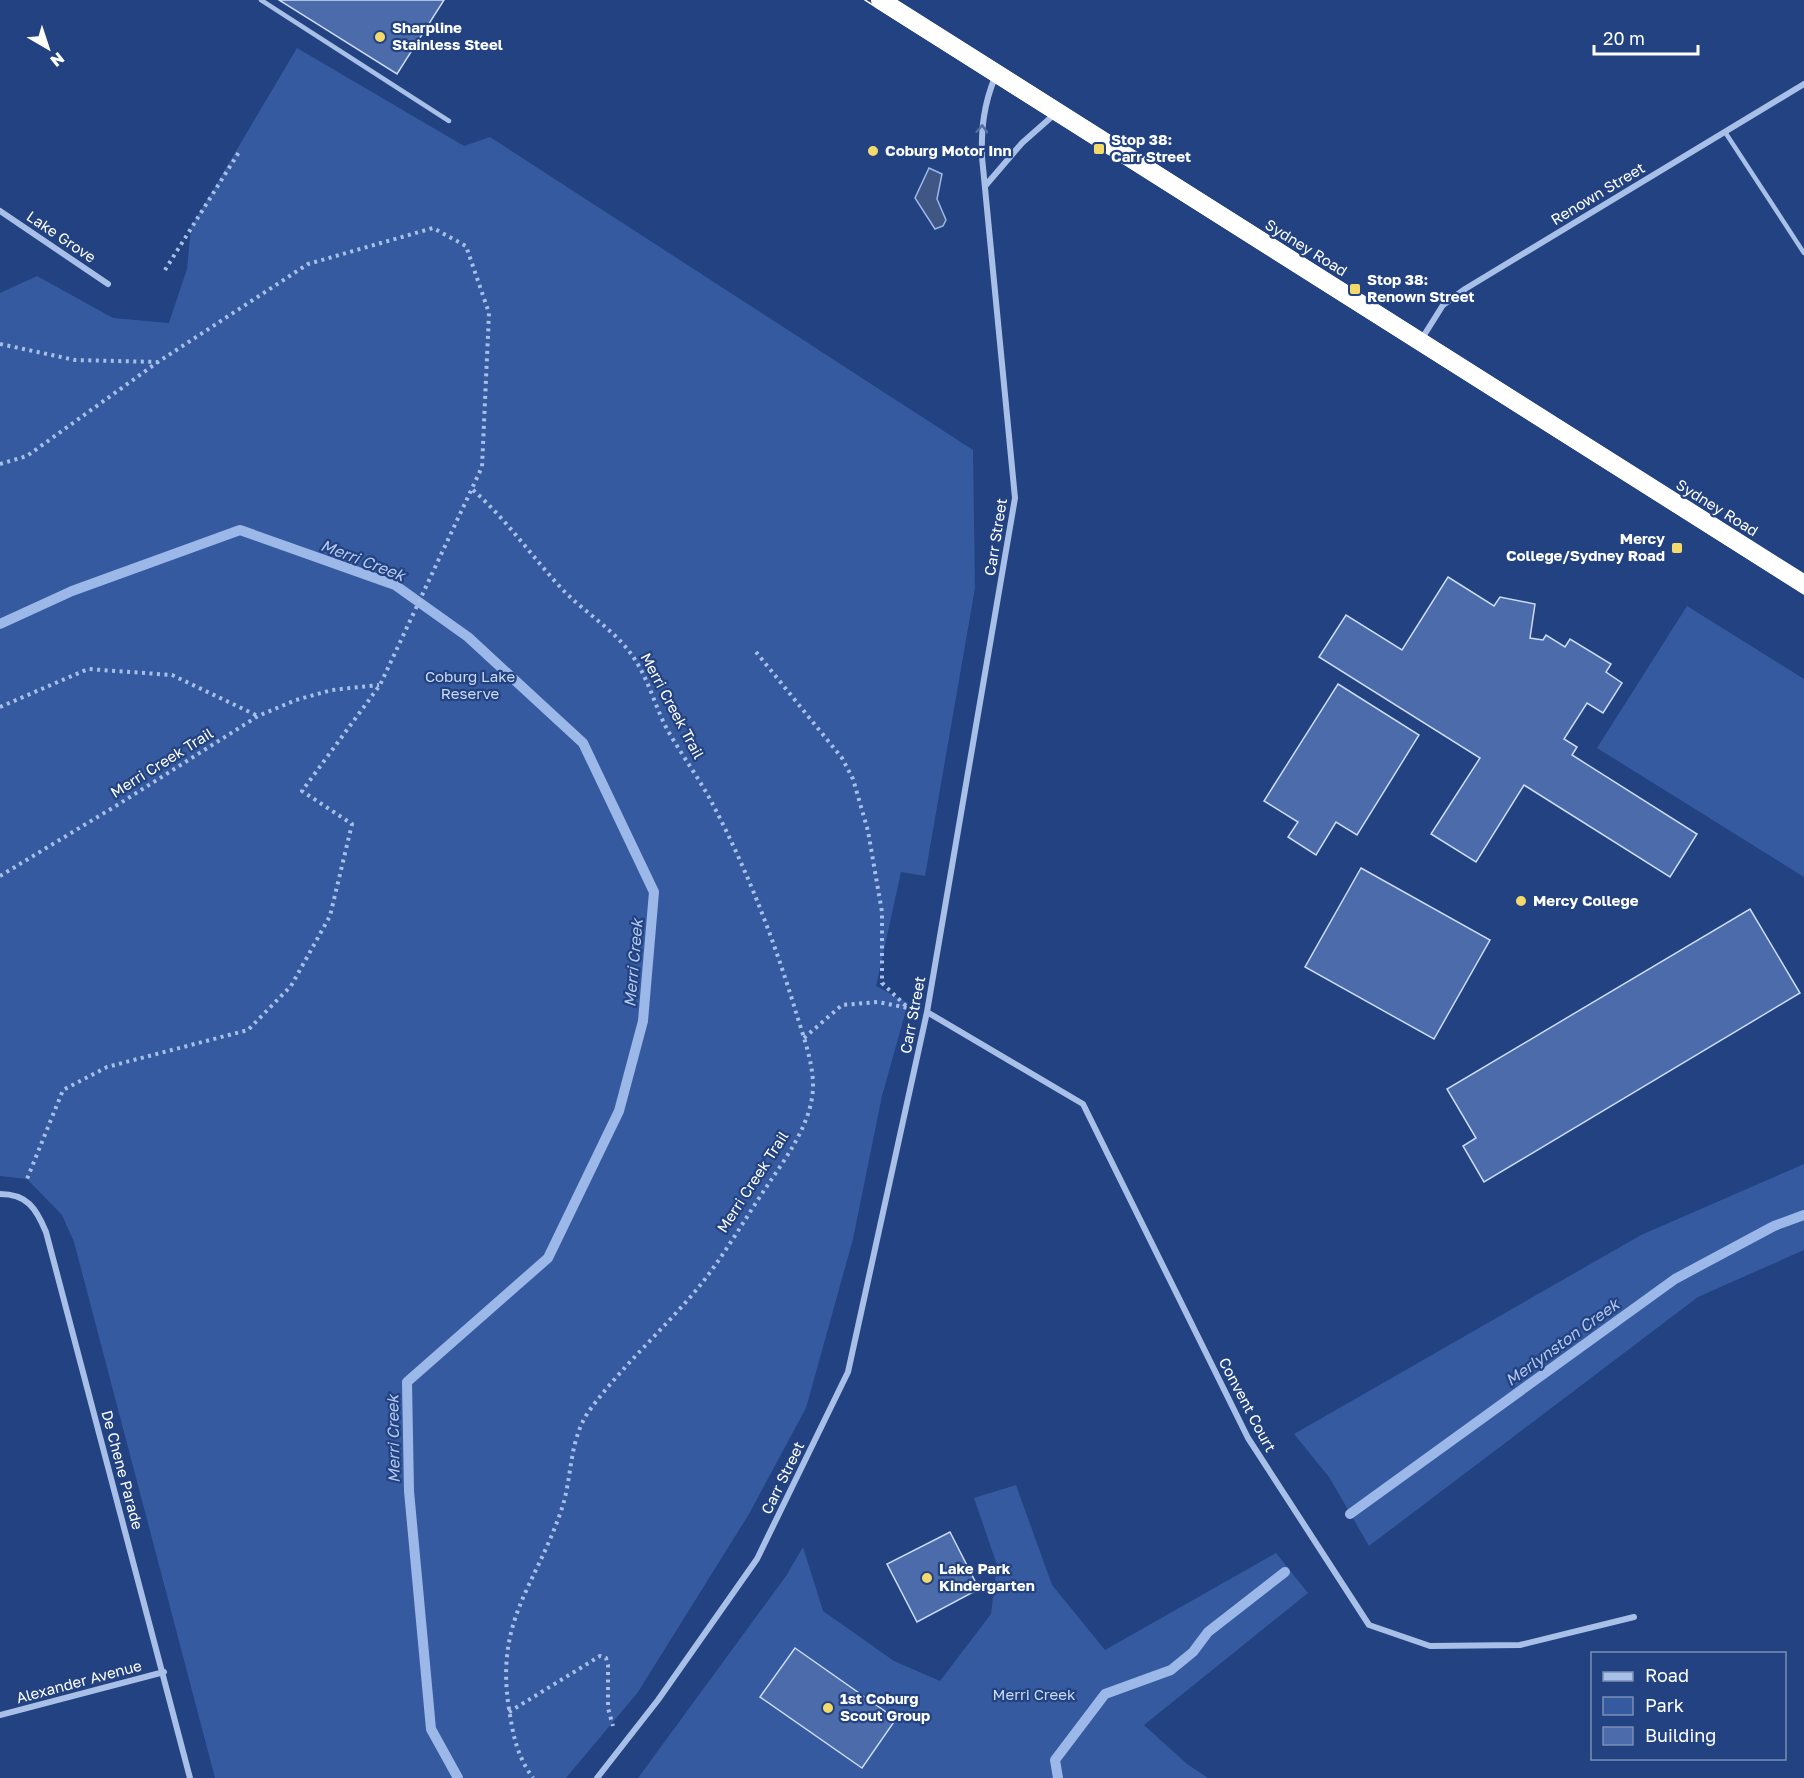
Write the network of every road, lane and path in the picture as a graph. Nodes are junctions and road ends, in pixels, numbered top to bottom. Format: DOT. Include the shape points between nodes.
graph roads {
  1 [pos="261,0"];
  2 [pos="880,0"];
  3 [pos="996,74"];
  4 [pos="1804,84"];
  5 [pos="1057,112"];
  6 [pos="449,121"];
  7 [pos="1725,132"];
  8 [pos="239,152"];
  9 [pos="986,185"];
  10 [pos="0,211"];
  11 [pos="1804,253"];
  12 [pos="165,270"];
  13 [pos="108,284"];
  14 [pos="1420,342"];
  15 [pos="0,344"];
  16 [pos="158,362"];
  17 [pos="0,464"];
  18 [pos="473,490"];
  19 [pos="1804,584"];
  20 [pos="756,652"];
  21 [pos="380,685"];
  22 [pos="0,707"];
  23 [pos="258,716"];
  24 [pos="0,876"];
  25 [pos="909,1008"];
  26 [pos="927,1011"];
  27 [pos="804,1038"];
  28 [pos="0,1194"];
  29 [pos="17,1194"];
  30 [pos="1634,1617"];
  31 [pos="164,1672"];
  32 [pos="509,1712"];
  33 [pos="0,1715"];
  34 [pos="621,1749"];
  35 [pos="190,1778"];
  36 [pos="533,1778"];
  37 [pos="597,1778"];
  1 -- 6 [label="lane"];
  2 -- 3 [label="highway, Sydney Road"];
  3 -- 5 [label="highway, Sydney Road"];
  9 -- 3 [label="street, Carr Street, one-way" via="981,129"];
  4 -- 7 [label="street, Renown Street"];
  5 -- 9 [label="street" via="1022,143"];
  5 -- 14 [label="highway, Sydney Road"];
  7 -- 11 [label="lane"];
  7 -- 14 [label="street, Renown Street" via="1465,289 1443,305"];
  8 -- 12 [label="path"];
  9 -- 26 [label="street, Carr Street" via="1016,498"];
  10 -- 13 [label="street, Lake Grove"];
  14 -- 19 [label="highway, Sydney Road"];
  15 -- 16 [label="path" via="75,360"];
  16 -- 17 [label="path" via="27,456"];
  16 -- 18 [label="path" via="308,264 433,228 466,246 489,313 482,466"];
  18 -- 21 [label="path"];
  18 -- 27 [label="path, Merri Creek Trail" via="497,511 559,586 621,642 637,663 667,728 711,801 756,896"];
  20 -- 25 [label="path" via="836,749 853,779 868,831 882,912 882,983"];
  21 -- 23 [label="path, Merri Creek Trail" via="332,690"];
  21 -- 29 [label="path" via="302,791 352,824 330,916 291,986 248,1030 107,1067 63,1090 27,1179"];
  22 -- 23 [label="path" via="88,669 172,675"];
  23 -- 24 [label="path, Merri Creek Trail"];
  25 -- 26 [label="path"];
  25 -- 27 [label="path" via="878,1002 842,1005"];
  26 -- 30 [label="street, Convent Court" via="1083,1104 1248,1438 1369,1624 1430,1646 1520,1645"];
  26 -- 34 [label="street, Carr Street" via="848,1372 757,1559"];
  27 -- 32 [label="path, Merri Creek Trail" via="813,1088 796,1143 701,1284 603,1394 576,1436 561,1511 507,1639 505,1683"];
  28 -- 29 [label="street"];
  29 -- 31 [label="street, De Chene Parade" via="38,1212 46,1232"];
  31 -- 33 [label="street, Alexander Avenue"];
  31 -- 35 [label="street, De Chene Parade"];
  32 -- 34 [label="path" via="600,1656 606,1658 608,1665 608,1708"];
  32 -- 36 [label="path, Merri Creek Trail" via="515,1747"];
  34 -- 37 [label="street, Carr Street"];
}
